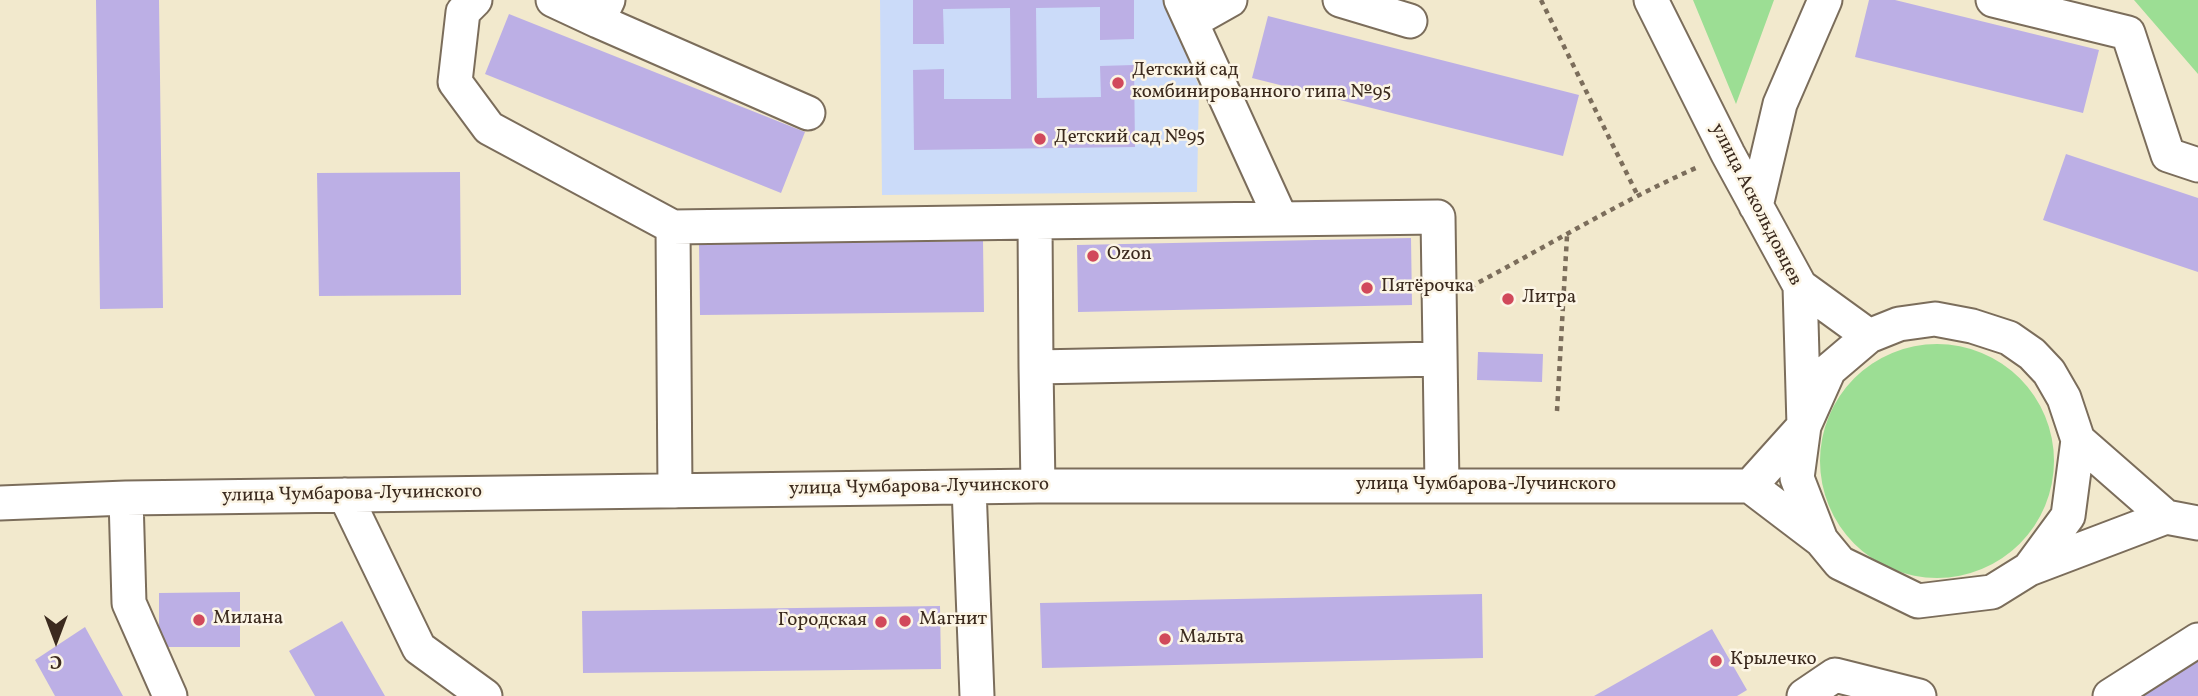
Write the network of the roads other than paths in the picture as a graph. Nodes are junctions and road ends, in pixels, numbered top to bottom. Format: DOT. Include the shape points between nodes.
graph roads {
  1 [pos="475,0"];
  2 [pos="553,0"];
  3 [pos="1230,0"];
  4 [pos="1340,0"];
  5 [pos="1651,0"];
  6 [pos="1825,0"];
  7 [pos="1993,0"];
  8 [pos="603,11"];
  9 [pos="1186,11"];
  10 [pos="1410,21"];
  11 [pos="808,113"];
  12 [pos="2198,165"];
  13 [pos="1756,206"];
  14 [pos="1281,219"];
  15 [pos="1035,222"];
  16 [pos="673,227"];
  17 [pos="1800,286"];
  18 [pos="1869,337"];
  19 [pos="1440,359"];
  20 [pos="1036,367"];
  21 [pos="1804,426"];
  22 [pos="2078,440"];
  23 [pos="1038,486"];
  24 [pos="1442,486"];
  25 [pos="1750,486"];
  26 [pos="970,487"];
  27 [pos="675,491"];
  28 [pos="345,495"];
  29 [pos="126,498"];
  30 [pos="0,503"];
  31 [pos="2182,520"];
  32 [pos="1821,540"];
  33 [pos="2029,569"];
  34 [pos="2198,640"];
  35 [pos="170,696"];
  36 [pos="485,696"];
  37 [pos="977,696"];
  38 [pos="1804,696"];
  39 [pos="1919,696"];
  40 [pos="2110,696"];
  1 -- 16 [label="street" via="463,12 455,82 489,128"];
  2 -- 8 [label="street"];
  3 -- 9 [label="street"];
  4 -- 10 [label="street"];
  5 -- 13 [label="street, улица Аскольдовцев"];
  6 -- 13 [label="street" via="1780,104"];
  7 -- 12 [label="street" via="2129,33 2168,155"];
  8 -- 11 [label="street"];
  9 -- 14 [label="street"];
  13 -- 17 [label="street, улица Аскольдовцев"];
  14 -- 15 [label="street"];
  14 -- 19 [label="street" via="1438,217"];
  15 -- 16 [label="street"];
  15 -- 20 [label="street"];
  16 -- 27 [label="street"];
  17 -- 18 [label="street"];
  17 -- 21 [label="street, улица Аскольдовцев"];
  18 -- 21 [label="street" via="1829,370"];
  18 -- 22 [label="street" via="1899,324 1935,319 2008,338 2049,372 2064,398"];
  19 -- 20 [label="street"];
  19 -- 24 [label="street"];
  20 -- 23 [label="street"];
  21 -- 25 [label="street"];
  21 -- 32 [label="street" via="1797,478"];
  22 -- 31 [label="street"];
  22 -- 33 [label="street" via="2068,516"];
  23 -- 24 [label="street, улица Чумбарова-Лучинского"];
  23 -- 26 [label="street, улица Чумбарова-Лучинского"];
  24 -- 25 [label="street, улица Чумбарова-Лучинского"];
  25 -- 32 [label="street"];
  26 -- 27 [label="street, улица Чумбарова-Лучинского"];
  26 -- 37 [label="street"];
  27 -- 28 [label="street, улица Чумбарова-Лучинского"];
  28 -- 29 [label="street, улица Чумбарова-Лучинского"];
  28 -- 36 [label="street" via="419,648"];
  29 -- 30 [label="street, улица Чумбарова-Лучинского"];
  29 -- 35 [label="street" via="129,603"];
  31 -- 33 [label="street"];
  32 -- 33 [label="street" via="1840,563 1918,601 1992,592"];
  34 -- 40 [label="street"];
  38 -- 39 [label="street" via="1835,675"];
}
